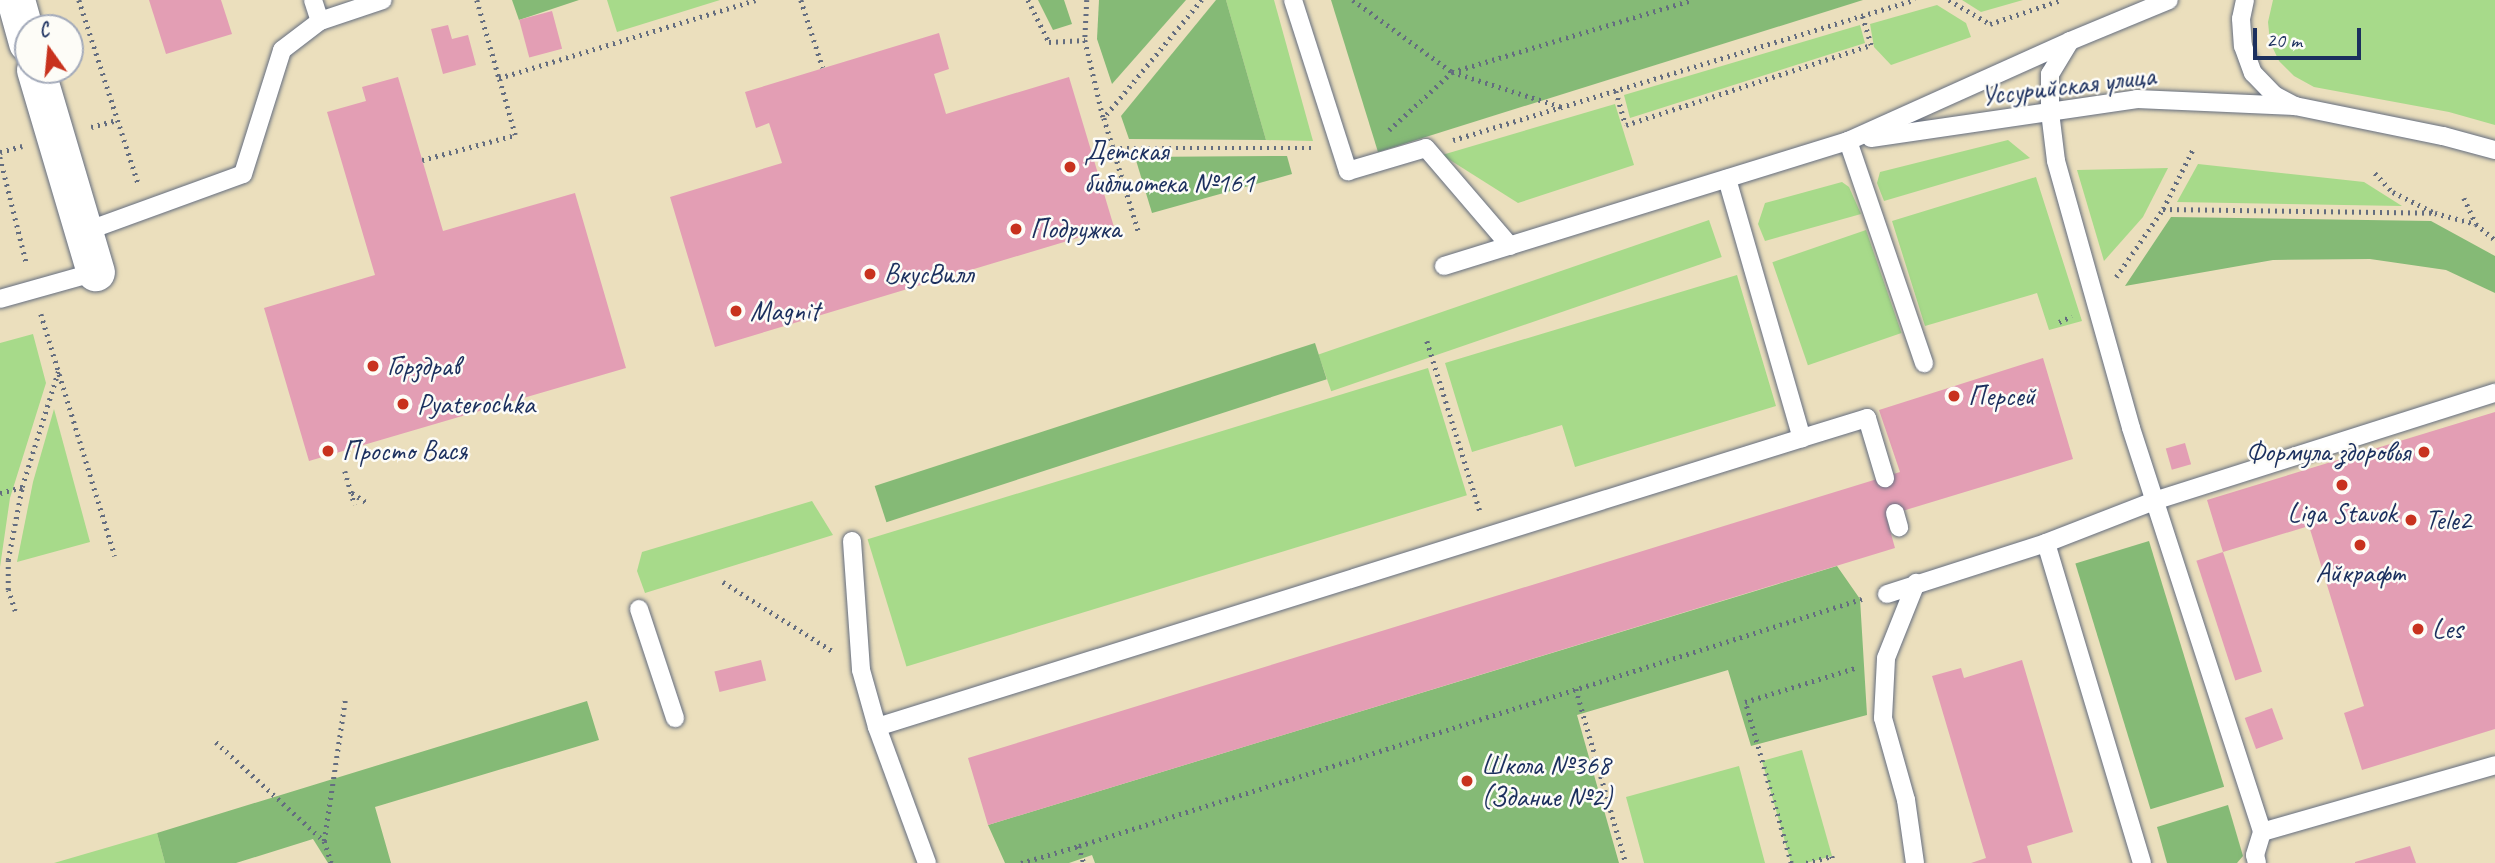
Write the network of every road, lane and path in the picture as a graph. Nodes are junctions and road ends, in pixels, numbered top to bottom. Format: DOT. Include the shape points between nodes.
graph roads {
  1 [pos="79,0"];
  2 [pos="313,0"];
  3 [pos="383,0"];
  4 [pos="477,0"];
  5 [pos="755,0"];
  6 [pos="801,0"];
  7 [pos="1028,0"];
  8 [pos="1087,0"];
  9 [pos="1202,0"];
  10 [pos="1293,0"];
  11 [pos="1353,0"];
  12 [pos="1692,0"];
  13 [pos="1915,0"];
  14 [pos="1948,0"];
  15 [pos="2061,0"];
  16 [pos="2169,0"];
  17 [pos="2245,0"];
  18 [pos="1862,16"];
  19 [pos="320,21"];
  20 [pos="1085,40"];
  21 [pos="2070,41"];
  22 [pos="823,68"];
  23 [pos="1452,72"];
  24 [pos="499,78"];
  25 [pos="40,84"];
  26 [pos="1616,91"];
  27 [pos="2295,106"];
  28 [pos="1563,107"];
  29 [pos="2050,112"];
  30 [pos="1104,118"];
  31 [pos="1387,132"];
  32 [pos="1848,141"];
  33 [pos="1113,148"];
  34 [pos="1320,148"];
  35 [pos="1426,148"];
  36 [pos="2193,149"];
  37 [pos="2495,150"];
  38 [pos="0,157"];
  39 [pos="422,160"];
  40 [pos="2375,173"];
  41 [pos="1727,179"];
  42 [pos="2464,198"];
  43 [pos="147,208"];
  44 [pos="2164,209"];
  45 [pos="2435,213"];
  46 [pos="2476,224"];
  47 [pos="84,232"];
  48 [pos="1139,233"];
  49 [pos="2495,240"];
  50 [pos="1510,246"];
  51 [pos="1444,266"];
  52 [pos="96,272"];
  53 [pos="33,289"];
  54 [pos="0,299"];
  55 [pos="2096,306"];
  56 [pos="2059,322"];
  57 [pos="1427,341"];
  58 [pos="1924,363"];
  59 [pos="58,370"];
  60 [pos="2495,393"];
  61 [pos="1802,438"];
  62 [pos="345,471"];
  63 [pos="1885,478"];
  64 [pos="22,487"];
  65 [pos="0,493"];
  66 [pos="351,493"];
  67 [pos="2157,500"];
  68 [pos="366,502"];
  69 [pos="355,505"];
  70 [pos="1488,536"];
  71 [pos="852,541"];
  72 [pos="2046,543"];
  73 [pos="115,556"];
  74 [pos="723,582"];
  75 [pos="1916,583"];
  76 [pos="1887,594"];
  77 [pos="639,609"];
  78 [pos="15,611"];
  79 [pos="1886,658"];
  80 [pos="861,670"];
  81 [pos="1576,690"];
  82 [pos="345,701"];
  83 [pos="675,718"];
  84 [pos="877,727"];
  85 [pos="216,742"];
  86 [pos="2495,765"];
  87 [pos="2262,832"];
  88 [pos="324,841"];
  89 [pos="1079,846"];
  90 [pos="331,863"];
  91 [pos="927,863"];
  92 [pos="1021,863"];
  93 [pos="1084,863"];
  94 [pos="1626,863"];
  95 [pos="1791,863"];
  96 [pos="1806,863"];
  97 [pos="1834,863"];
  98 [pos="1915,863"];
  99 [pos="2142,863"];
  100 [pos="2257,863"];
  1 -- 43 [label="path"];
  2 -- 19 [label="lane"];
  3 -- 19 [label="lane"];
  4 -- 24 [label="path"];
  5 -- 24 [label="path"];
  6 -- 22 [label="path"];
  7 -- 20 [label="path" via="1049,42"];
  8 -- 20 [label="path"];
  9 -- 30 [label="path"];
  10 -- 35 [label="lane" via="1348,171"];
  11 -- 23 [label="path"];
  12 -- 23 [label="path"];
  13 -- 18 [label="path"];
  14 -- 15 [label="path" via="1990,24"];
  16 -- 21 [label="lane, Уссурийская улица"];
  17 -- 27 [label="lane" via="2243,46 2253,73 2274,94"];
  18 -- 26 [label="path"];
  18 -- 26 [label="path" via="1871,46 1626,125"];
  19 -- 43 [label="lane" via="282,50 243,174"];
  20 -- 30 [label="path"];
  21 -- 29 [label="lane" via="2050,74"];
  21 -- 32 [label="lane, Уссурийская улица"];
  23 -- 28 [label="path"];
  23 -- 31 [label="path"];
  24 -- 39 [label="path" via="515,135"];
  25 -- 47 [label="street"];
  26 -- 28 [label="path"];
  27 -- 29 [label="lane, Уссурийская улица" via="2137,99"];
  27 -- 37 [label="lane"];
  28 -- 35 [label="path"];
  29 -- 32 [label="lane, Уссурийская улица"];
  29 -- 55 [label="lane" via="2056,161"];
  30 -- 33 [label="path"];
  32 -- 41 [label="lane, Уссурийская улица"];
  32 -- 58 [label="lane"];
  33 -- 34 [label="path"];
  33 -- 48 [label="path"];
  35 -- 50 [label="lane"];
  36 -- 44 [label="path"];
  38 -- 53 [label="path"];
  40 -- 45 [label="path" via="2393,191"];
  41 -- 50 [label="lane, Уссурийская улица"];
  41 -- 61 [label="lane"];
  42 -- 46 [label="path"];
  43 -- 47 [label="lane"];
  44 -- 45 [label="path"];
  44 -- 55 [label="path"];
  45 -- 46 [label="path"];
  46 -- 49 [label="path"];
  47 -- 52 [label="street"];
  50 -- 51 [label="lane, Уссурийская улица"];
  52 -- 53 [label="lane"];
  53 -- 54 [label="lane"];
  53 -- 59 [label="path"];
  55 -- 56 [label="path"];
  55 -- 67 [label="lane"];
  57 -- 70 [label="path"];
  59 -- 64 [label="path"];
  59 -- 73 [label="path"];
  60 -- 67 [label="lane"];
  61 -- 63 [label="lane" via="1867,418"];
  61 -- 70 [label="lane"];
  62 -- 66 [label="path"];
  64 -- 65 [label="path"];
  64 -- 78 [label="path" via="8,560 8,590"];
  66 -- 68 [label="path"];
  66 -- 69 [label="path"];
  67 -- 72 [label="lane"];
  67 -- 87 [label="lane"];
  70 -- 84 [label="lane"];
  71 -- 80 [label="lane"];
  72 -- 75 [label="lane"];
  72 -- 99 [label="lane"];
  74 -- 80 [label="path"];
  75 -- 76 [label="lane"];
  75 -- 79 [label="lane"];
  76 -- 81 [label="path"];
  77 -- 83 [label="lane"];
  79 -- 95 [label="path" via="1745,702"];
  79 -- 98 [label="lane" via="1884,718 1906,800"];
  80 -- 84 [label="lane"];
  81 -- 89 [label="path"];
  81 -- 94 [label="path"];
  82 -- 88 [label="path"];
  84 -- 91 [label="lane"];
  85 -- 88 [label="path"];
  86 -- 87 [label="lane"];
  87 -- 100 [label="lane"];
  88 -- 90 [label="path"];
  89 -- 92 [label="path"];
  89 -- 93 [label="path"];
  96 -- 97 [label="path" via="1832,856"];
}
